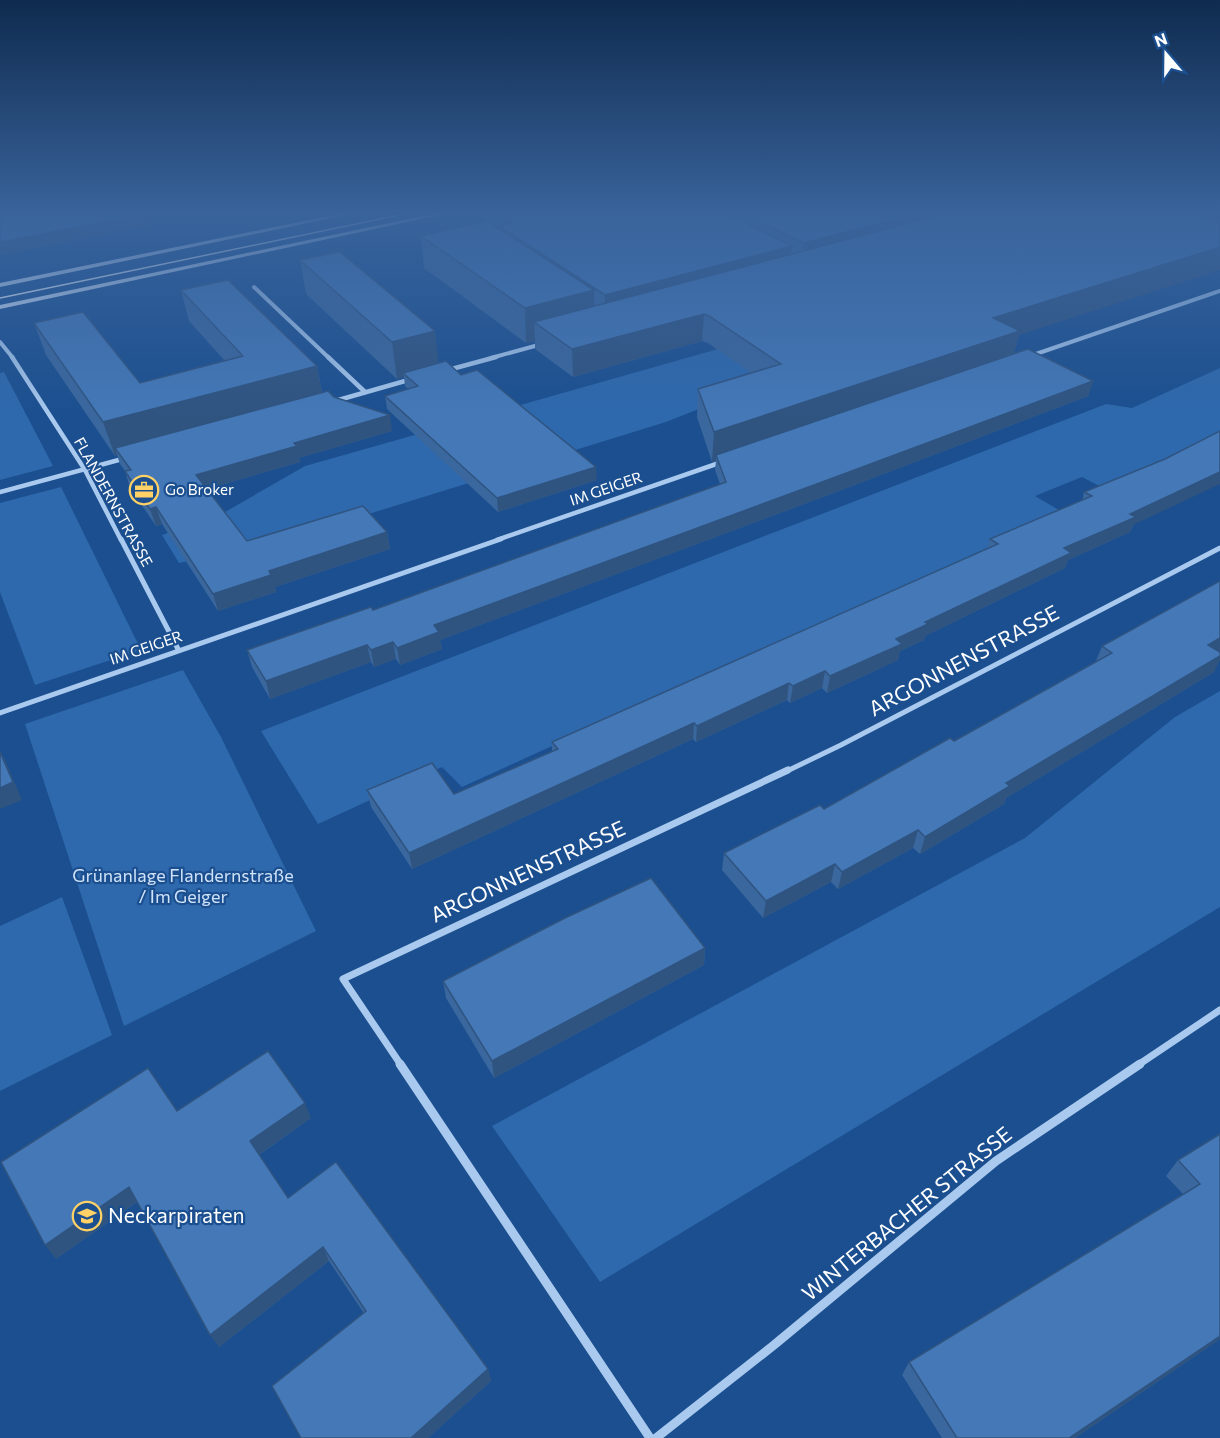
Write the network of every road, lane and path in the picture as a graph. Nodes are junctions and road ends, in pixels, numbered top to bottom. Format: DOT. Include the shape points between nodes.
graph roads {
  1 [pos="19,281"];
  2 [pos="123,281"];
  3 [pos="0,285"];
  4 [pos="254,287"];
  5 [pos="1220,291"];
  6 [pos="0,307"];
  7 [pos="0,342"];
  8 [pos="548,342"];
  9 [pos="1028,357"];
  10 [pos="445,370"];
  11 [pos="422,376"];
  12 [pos="365,392"];
  13 [pos="332,401"];
  14 [pos="130,457"];
  15 [pos="734,458"];
  16 [pos="85,470"];
  17 [pos="0,492"];
  18 [pos="1220,548"];
  19 [pos="178,649"];
  20 [pos="0,713"];
  21 [pos="1220,1010"];
  22 [pos="650,1438"];
  23 [pos="656,1438"];
  1 -- 3 [label="main road"];
  2 -- 6 [label="main road"];
  4 -- 12 [label="street"];
  5 -- 9 [label="street"];
  7 -- 16 [label="street, FLANDERNSTRASSE"];
  8 -- 10 [label="street"];
  11 -- 12 [label="street"];
  12 -- 13 [label="street"];
  14 -- 16 [label="street"];
  15 -- 19 [label="street, IM GEIGER"];
  16 -- 17 [label="street"];
  16 -- 19 [label="street, FLANDERNSTRASSE"];
  18 -- 22 [label="street, ARGONNENSTRASSE" via="840,746 343,979"];
  19 -- 20 [label="street, IM GEIGER"];
  21 -- 23 [label="street, WINTERBACHER STRASSE" via="996,1161"];
}
